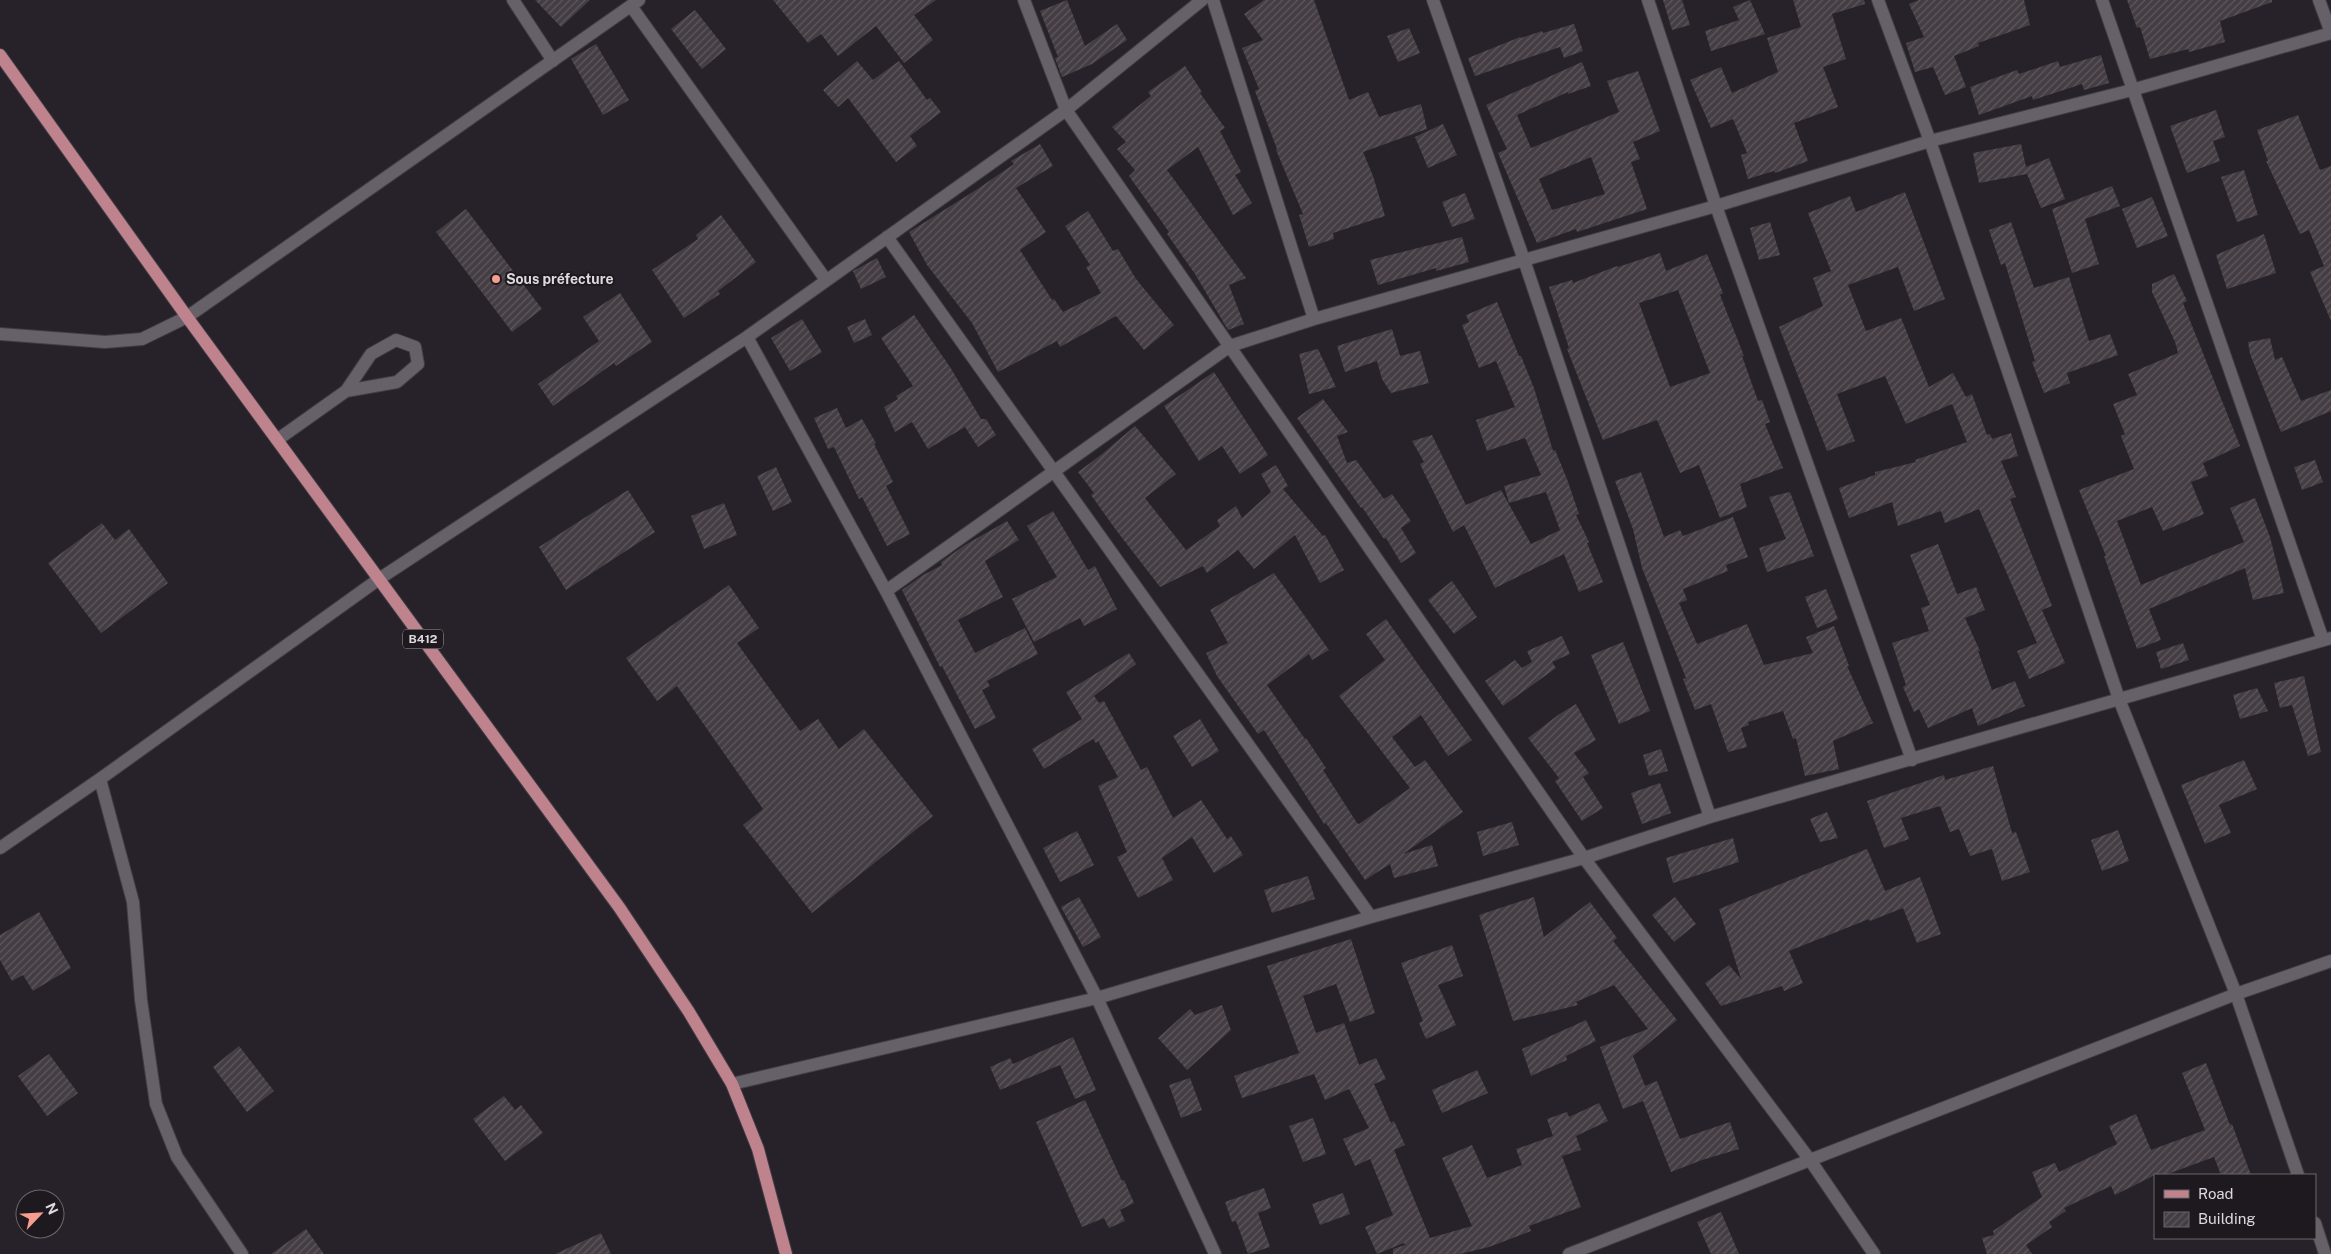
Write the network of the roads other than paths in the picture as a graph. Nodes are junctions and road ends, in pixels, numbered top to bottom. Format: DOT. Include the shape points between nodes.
graph roads {
  1 [pos="513,0"];
  2 [pos="1024,0"];
  3 [pos="1202,0"];
  4 [pos="1213,0"];
  5 [pos="1433,0"];
  6 [pos="1648,0"];
  7 [pos="1878,0"];
  8 [pos="2102,0"];
  9 [pos="2319,0"];
  10 [pos="635,3"];
  11 [pos="0,55"];
  12 [pos="553,61"];
  13 [pos="2132,90"];
  14 [pos="1066,110"];
  15 [pos="1930,141"];
  16 [pos="1716,206"];
  17 [pos="887,237"];
  18 [pos="1524,260"];
  19 [pos="826,280"];
  20 [pos="187,317"];
  21 [pos="1314,319"];
  22 [pos="0,334"];
  23 [pos="747,337"];
  24 [pos="1230,346"];
  25 [pos="346,392"];
  26 [pos="277,440"];
  27 [pos="1054,471"];
  28 [pos="379,579"];
  29 [pos="886,592"];
  30 [pos="2327,639"];
  31 [pos="2119,700"];
  32 [pos="1912,760"];
  33 [pos="100,779"];
  34 [pos="1710,817"];
  35 [pos="0,848"];
  36 [pos="1584,858"];
  37 [pos="1371,917"];
  38 [pos="2331,961"];
  39 [pos="2236,994"];
  40 [pos="1097,998"];
  41 [pos="732,1084"];
  42 [pos="1810,1160"];
  43 [pos="2298,1174"];
  44 [pos="2316,1226"];
  45 [pos="242,1254"];
  46 [pos="786,1254"];
  47 [pos="1215,1254"];
  48 [pos="1569,1254"];
  49 [pos="1874,1254"];
  50 [pos="2326,1254"];
  1 -- 12 [label="street"];
  2 -- 14 [label="street"];
  3 -- 14 [label="street"];
  4 -- 21 [label="street"];
  5 -- 18 [label="street"];
  6 -- 16 [label="street"];
  7 -- 15 [label="street"];
  8 -- 13 [label="street"];
  9 -- 13 [label="street" via="2331,33"];
  10 -- 12 [label="street"];
  10 -- 19 [label="street"];
  11 -- 20 [label="main road, B412"];
  12 -- 20 [label="street"];
  13 -- 15 [label="street"];
  13 -- 30 [label="street"];
  14 -- 17 [label="street"];
  14 -- 24 [label="street"];
  15 -- 16 [label="street"];
  15 -- 31 [label="street"];
  16 -- 18 [label="street"];
  16 -- 32 [label="street"];
  17 -- 19 [label="street"];
  17 -- 27 [label="street"];
  18 -- 21 [label="street"];
  18 -- 34 [label="street"];
  19 -- 23 [label="street"];
  20 -- 22 [label="street" via="142,339 133,340 105,342"];
  20 -- 26 [label="main road, B412"];
  21 -- 24 [label="street"];
  23 -- 28 [label="street"];
  23 -- 29 [label="street"];
  24 -- 27 [label="street"];
  24 -- 36 [label="street"];
  25 -- 25 [label="street" via="397,382 418,364 416,347 396,340 371,354"];
  25 -- 26 [label="street"];
  26 -- 28 [label="main road, B412"];
  27 -- 29 [label="street"];
  27 -- 37 [label="street"];
  28 -- 33 [label="street"];
  28 -- 41 [label="main road, B412" via="619,907"];
  29 -- 40 [label="street"];
  30 -- 31 [label="street"];
  31 -- 32 [label="street"];
  31 -- 39 [label="street"];
  32 -- 34 [label="street"];
  33 -- 35 [label="street"];
  33 -- 45 [label="street" via="133,902 141,1000 156,1104 177,1157"];
  34 -- 36 [label="street"];
  36 -- 37 [label="street"];
  36 -- 42 [label="street"];
  37 -- 40 [label="street"];
  38 -- 39 [label="street"];
  39 -- 42 [label="street"];
  39 -- 43 [label="street"];
  40 -- 41 [label="street"];
  40 -- 47 [label="street"];
  41 -- 46 [label="main road, B412" via="758,1149"];
  42 -- 48 [label="street"];
  42 -- 49 [label="street"];
  44 -- 50 [label="street"];
}
